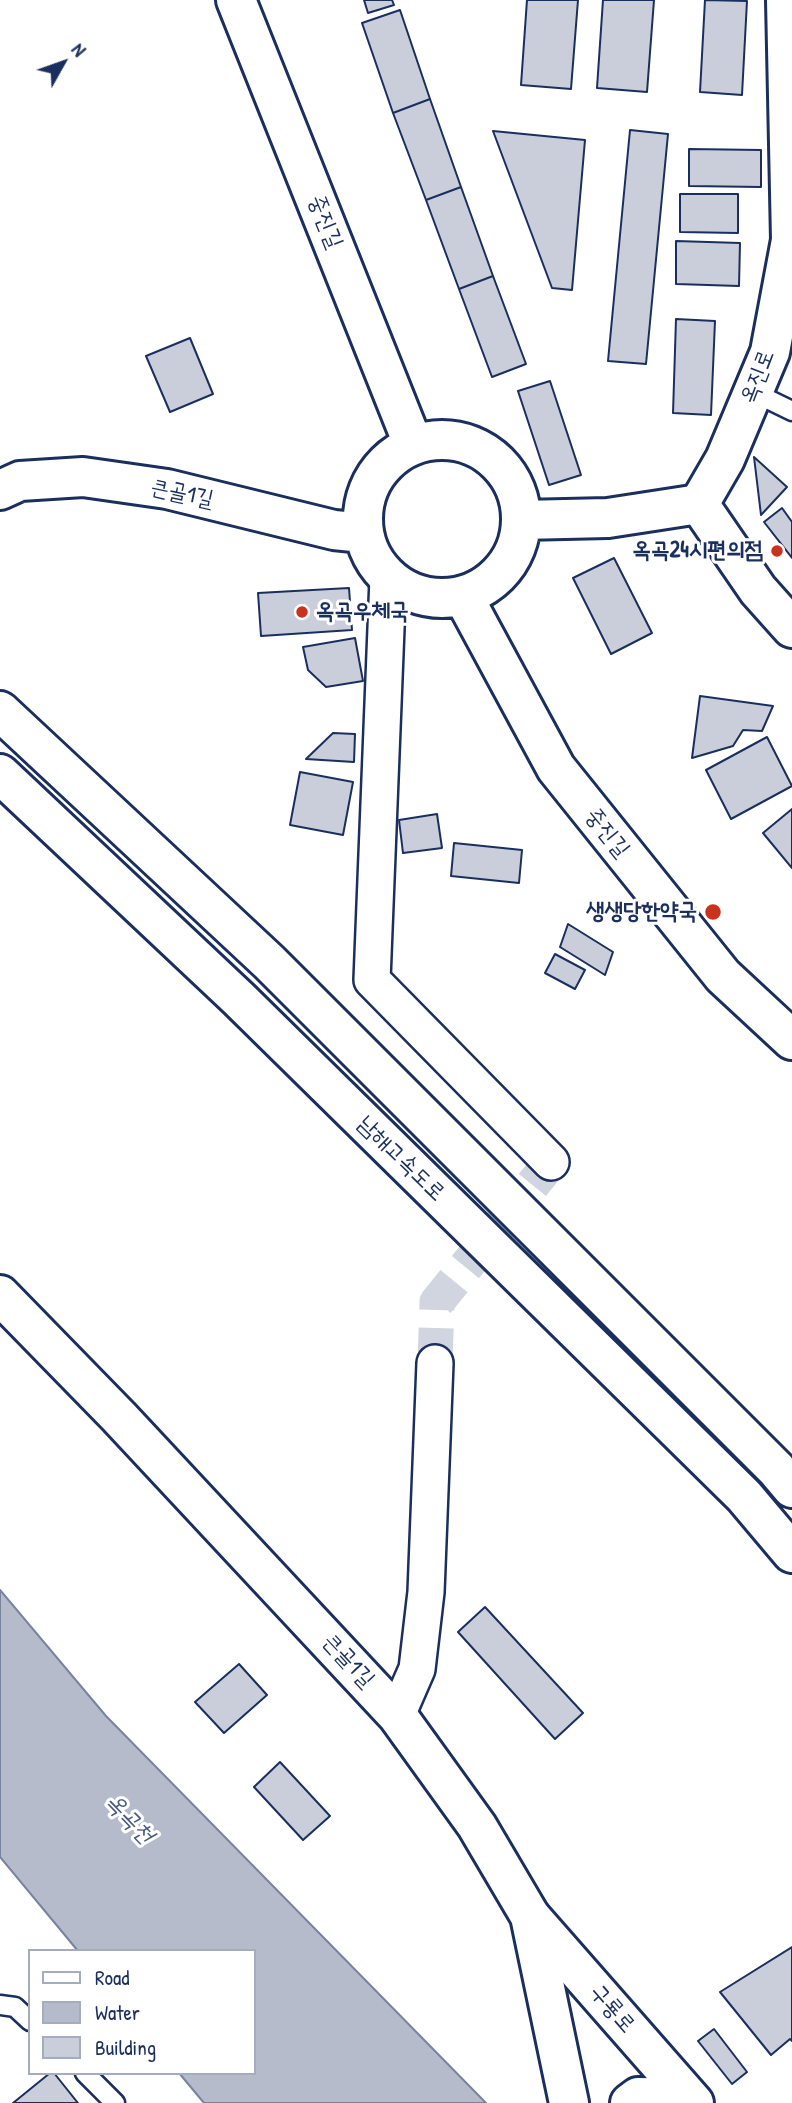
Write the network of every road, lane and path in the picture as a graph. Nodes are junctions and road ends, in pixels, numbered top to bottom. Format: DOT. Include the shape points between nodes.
graph roads {
  1 [pos="236,0"];
  2 [pos="786,0"];
  3 [pos="791,240"];
  4 [pos="753,392"];
  5 [pos="792,411"];
  6 [pos="413,444"];
  7 [pos="0,490"];
  8 [pos="698,504"];
  9 [pos="522,520"];
  10 [pos="363,533"];
  11 [pos="388,578"];
  12 [pos="463,596"];
  13 [pos="792,628"];
  14 [pos="0,711"];
  15 [pos="0,774"];
  16 [pos="792,1040"];
  17 [pos="551,1162"];
  18 [pos="0,1295"];
  19 [pos="435,1363"];
  20 [pos="792,1488"];
  21 [pos="792,1553"];
  22 [pos="397,1715"];
  23 [pos="530,1916"];
  24 [pos="0,2005"];
  25 [pos="28,2019"];
  26 [pos="87,2075"];
  27 [pos="691,2100"];
  28 [pos="115,2103"];
  29 [pos="569,2103"];
  30 [pos="630,2103"];
  1 -- 6 [label="main road, 중진길"];
  2 -- 3 [label="main road, 옥진로"];
  3 -- 4 [label="main road, 옥진로" via="770,352"];
  4 -- 5 [label="lane"];
  4 -- 8 [label="main road, 옥진로" via="726,459"];
  6 -- 9 [label="main road" via="457,441 487,454 510,478"];
  6 -- 10 [label="main road" via="389,459 372,480 363,506"];
  7 -- 10 [label="main road, 큰골1길" via="20,481 83,477 167,489"];
  8 -- 9 [label="main road" via="608,518"];
  8 -- 13 [label="main road" via="758,590"];
  9 -- 12 [label="main road" via="510,560 498,576"];
  10 -- 11 [label="main road" via="372,557"];
  11 -- 12 [label="main road" via="410,592 436,599"];
  11 -- 17 [label="street" via="372,981"];
  12 -- 16 [label="main road, 중진길" via="556,768 723,976"];
  14 -- 20 [label="main road, 남해고속도로" via="269,962"];
  15 -- 21 [label="main road, 남해고속도로" via="248,1009 724,1476"];
  18 -- 22 [label="main road, 큰골1길"];
  19 -- 22 [label="street" via="425,1605 417,1669"];
  22 -- 23 [label="main road, 큰골1길" via="477,1826"];
  23 -- 27 [label="main road, 구룡로"];
  23 -- 29 [label="main road, 큰골1길"];
  24 -- 25 [label="lane" via="15,2007"];
  26 -- 28 [label="lane"];
  27 -- 30 [label="main road" via="638,2097"];
}
